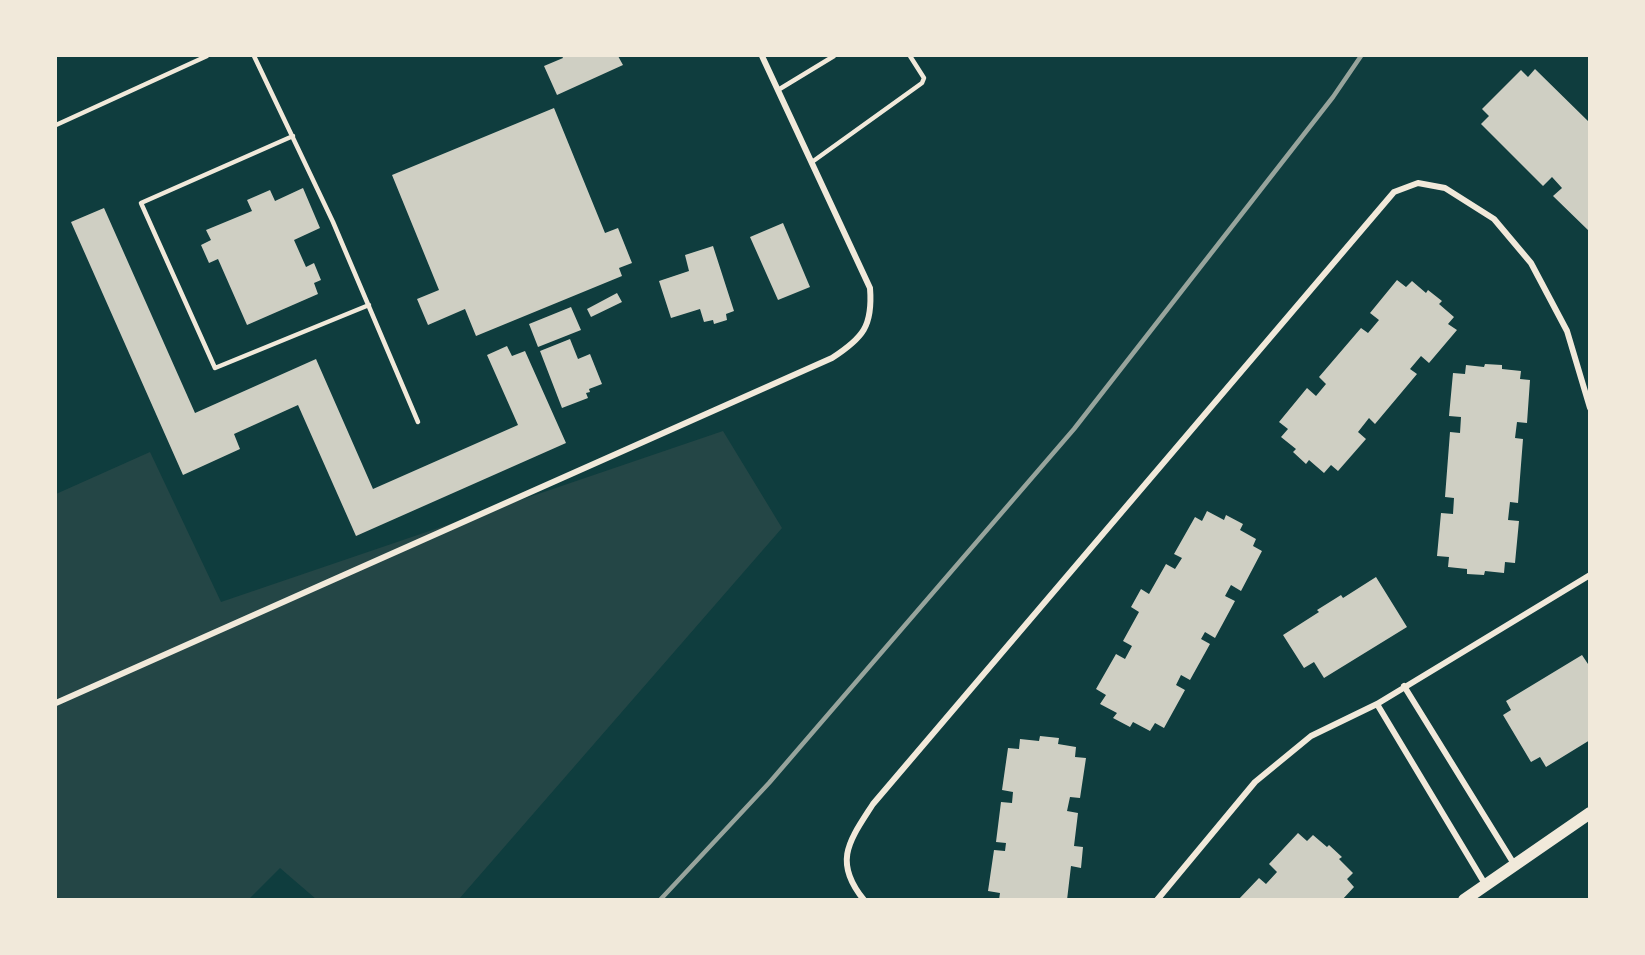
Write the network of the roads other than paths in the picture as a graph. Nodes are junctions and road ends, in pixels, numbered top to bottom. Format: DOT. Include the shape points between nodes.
graph roads {
  1 [pos="207,56"];
  2 [pos="254,56"];
  3 [pos="762,56"];
  4 [pos="834,56"];
  5 [pos="910,56"];
  6 [pos="778,90"];
  7 [pos="56,124"];
  8 [pos="293,136"];
  9 [pos="812,162"];
  10 [pos="369,305"];
  11 [pos="1590,408"];
  12 [pos="418,422"];
  13 [pos="1590,575"];
  14 [pos="1404,686"];
  15 [pos="56,703"];
  16 [pos="1377,704"];
  17 [pos="1590,813"];
  18 [pos="1514,864"];
  19 [pos="1485,884"];
  20 [pos="864,900"];
  21 [pos="1157,900"];
  22 [pos="1464,900"];
  1 -- 7 [label="lane"];
  2 -- 8 [label="lane"];
  3 -- 6 [label="street"];
  4 -- 6 [label="lane"];
  5 -- 9 [label="lane" via="924,78 922,83"];
  6 -- 9 [label="street"];
  8 -- 10 [label="lane"];
  8 -- 10 [label="lane" via="141,203 215,368"];
  9 -- 15 [label="street" via="870,288 868,322 848,348"];
  10 -- 12 [label="lane"];
  11 -- 20 [label="street" via="1567,332 1530,263 1494,219 1444,188 1418,183 1394,192 873,804 851,837 846,859 854,887"];
  13 -- 14 [label="street"];
  14 -- 16 [label="street"];
  14 -- 18 [label="street"];
  16 -- 19 [label="street"];
  16 -- 21 [label="street" via="1311,736 1255,782"];
  17 -- 18 [label="main road"];
  18 -- 19 [label="main road"];
  19 -- 22 [label="main road"];
}
